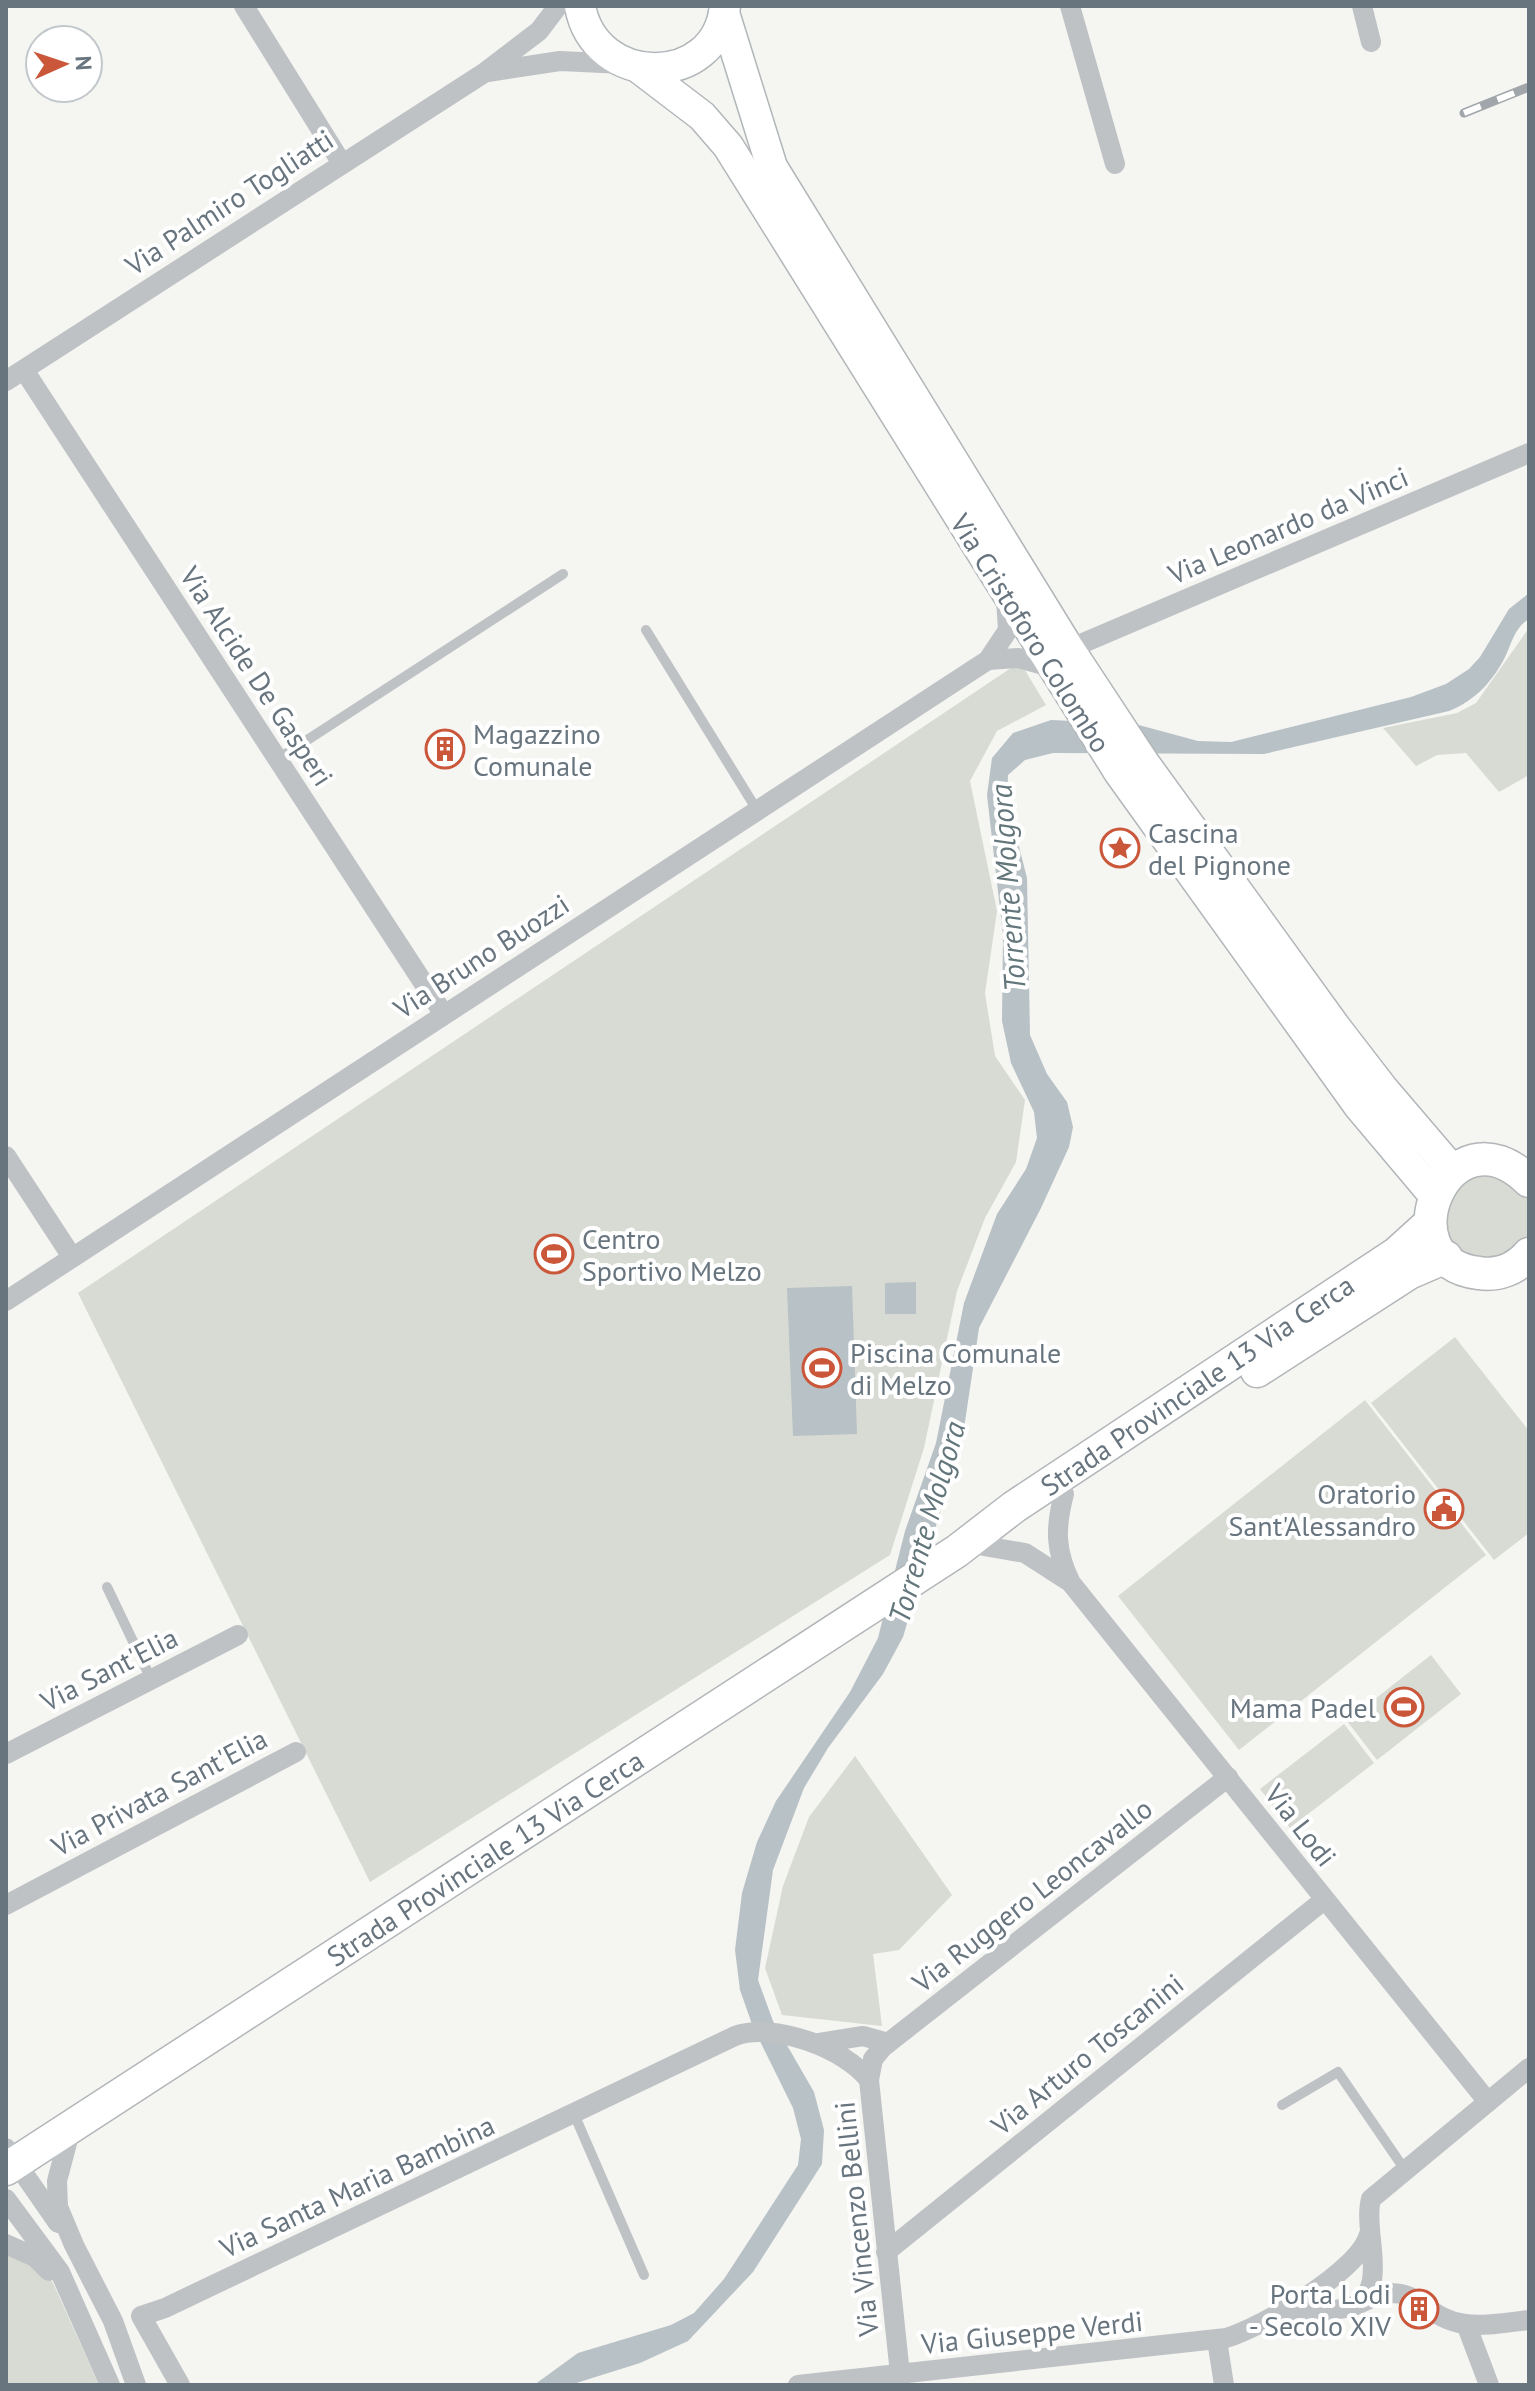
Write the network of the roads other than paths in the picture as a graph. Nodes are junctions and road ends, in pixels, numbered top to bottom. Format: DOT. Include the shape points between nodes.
graph roads {
  1 [pos="244,6"];
  2 [pos="558,6"];
  3 [pos="580,6"];
  4 [pos="1070,6"];
  5 [pos="1362,6"];
  6 [pos="726,8"];
  7 [pos="1371,42"];
  8 [pos="632,66"];
  9 [pos="484,73"];
  10 [pos="341,162"];
  11 [pos="1115,164"];
  12 [pos="24,370"];
  13 [pos="6,381"];
  14 [pos="1529,453"];
  15 [pos="563,574"];
  16 [pos="1006,595"];
  17 [pos="646,630"];
  18 [pos="988,660"];
  19 [pos="1069,672"];
  20 [pos="278,759"];
  21 [pos="757,810"];
  22 [pos="443,1013"];
  23 [pos="6,1156"];
  24 [pos="1520,1166"];
  25 [pos="1439,1197"];
  26 [pos="72,1257"];
  27 [pos="1446,1257"];
  28 [pos="1525,1262"];
  29 [pos="6,1301"];
  30 [pos="1064,1494"];
  31 [pos="964,1547"];
  32 [pos="1071,1583"];
  33 [pos="107,1587"];
  34 [pos="238,1635"];
  35 [pos="151,1679"];
  36 [pos="296,1752"];
  37 [pos="6,1754"];
  38 [pos="1228,1777"];
  39 [pos="1324,1900"];
  40 [pos="6,1905"];
  41 [pos="814,2042"];
  42 [pos="888,2043"];
  43 [pos="873,2059"];
  44 [pos="1529,2068"];
  45 [pos="869,2080"];
  46 [pos="1488,2102"];
  47 [pos="1282,2105"];
  48 [pos="574,2114"];
  49 [pos="71,2128"];
  50 [pos="10,2160"];
  51 [pos="1405,2170"];
  52 [pos="6,2199"];
  53 [pos="1369,2234"];
  54 [pos="6,2244"];
  55 [pos="74,2245"];
  56 [pos="886,2252"];
  57 [pos="1335,2274"];
  58 [pos="644,2275"];
  59 [pos="73,2297"];
  60 [pos="1353,2306"];
  61 [pos="1269,2320"];
  62 [pos="1529,2320"];
  63 [pos="1466,2324"];
  64 [pos="1217,2340"];
  65 [pos="900,2374"];
  66 [pos="978,2375"];
  67 [pos="110,2385"];
  68 [pos="136,2385"];
  69 [pos="180,2385"];
  70 [pos="798,2385"];
  71 [pos="1224,2385"];
  72 [pos="1489,2385"];
  1 -- 10 [label="street"];
  2 -- 9 [label="street, Via Palmiro Togliatti" via="539,31"];
  3 -- 8 [label="street, Via Cristoforo Colombo" via="592,38 607,54"];
  4 -- 11 [label="street"];
  5 -- 7 [label="street"];
  6 -- 8 [label="street" via="716,34 701,51 672,66"];
  6 -- 19 [label="street, Via Cristoforo Colombo" via="772,167"];
  8 -- 9 [label="street, Via Palmiro Togliatti" via="560,61"];
  8 -- 16 [label="street, Via Cristoforo Colombo" via="702,116 728,146"];
  9 -- 10 [label="street, Via Palmiro Togliatti"];
  10 -- 12 [label="street, Via Palmiro Togliatti"];
  12 -- 13 [label="street, Via Palmiro Togliatti"];
  12 -- 20 [label="street, Via Alcide De Gasperi"];
  14 -- 19 [label="street, Via Leonardo da Vinci"];
  15 -- 20 [label="lane"];
  16 -- 18 [label="street, Via Bruno Buozzi" via="1008,630"];
  16 -- 19 [label="street, Via Cristoforo Colombo"];
  17 -- 21 [label="lane"];
  18 -- 19 [label="street" via="1027,658"];
  18 -- 21 [label="street, Via Bruno Buozzi"];
  19 -- 25 [label="street, Via Cristoforo Colombo" via="1131,768 1383,1089"];
  20 -- 22 [label="street, Via Alcide De Gasperi"];
  21 -- 22 [label="street, Via Bruno Buozzi"];
  22 -- 26 [label="street, Via Bruno Buozzi"];
  23 -- 26 [label="street"];
  24 -- 25 [label="main road, Strada Provinciale 13 Via Cerca" via="1477,1161"];
  25 -- 27 [label="main road"];
  25 -- 31 [label="main road, Strada Provinciale 13 Via Cerca" via="1397,1253 1014,1507"];
  26 -- 29 [label="street, Via Bruno Buozzi"];
  27 -- 28 [label="main road" via="1477,1273 1501,1272"];
  27 -- 30 [label="main road, Strada Provinciale 13 Via Cerca" via="1409,1273"];
  30 -- 31 [label="main road, Strada Provinciale 13 Via Cerca" via="1024,1521"];
  30 -- 32 [label="street, Via Lodi" via="1056,1544"];
  31 -- 32 [label="street, Via Lodi" via="1025,1553"];
  31 -- 49 [label="main road, Strada Provinciale 13 Via Cerca"];
  32 -- 38 [label="street, Via Lodi"];
  33 -- 35 [label="lane"];
  34 -- 35 [label="street, Via Sant'Elia"];
  35 -- 37 [label="street, Via Sant'Elia"];
  36 -- 40 [label="street, Via Privata Sant'Elia"];
  38 -- 39 [label="street, Via Lodi"];
  38 -- 42 [label="street, Via Ruggero Leoncavallo"];
  39 -- 46 [label="street, Via Lodi"];
  39 -- 56 [label="street, Via Arturo Toscanini"];
  41 -- 42 [label="street, Via Santa Maria Bambina" via="863,2036"];
  41 -- 45 [label="street, Via Santa Maria Bambina" via="850,2060"];
  41 -- 48 [label="street, Via Santa Maria Bambina" via="752,2033 735,2036"];
  42 -- 43 [label="street, Via Ruggero Leoncavallo"];
  43 -- 45 [label="street, Via Vincenzo Bellini"];
  44 -- 46 [label="street"];
  45 -- 56 [label="street, Via Vincenzo Bellini"];
  46 -- 51 [label="street"];
  47 -- 51 [label="lane" via="1338,2072"];
  48 -- 58 [label="lane"];
  48 -- 69 [label="street, Via Santa Maria Bambina" via="141,2316"];
  49 -- 50 [label="main road, Strada Provinciale 13 Via Cerca"];
  49 -- 55 [label="street" via="56,2192"];
  50 -- 55 [label="street"];
  51 -- 53 [label="street" via="1371,2199"];
  52 -- 59 [label="street" via="47,2251"];
  53 -- 57 [label="street" via="1357,2255"];
  53 -- 60 [label="street" via="1371,2283 1367,2296"];
  54 -- 59 [label="street" via="35,2257"];
  55 -- 68 [label="street" via="113,2321"];
  56 -- 65 [label="street, Via Vincenzo Bellini"];
  57 -- 60 [label="street" via="1328,2284 1329,2296 1338,2307"];
  57 -- 60 [label="street" via="1348,2270 1363,2279 1365,2294"];
  57 -- 61 [label="street"];
  59 -- 67 [label="street"];
  60 -- 61 [label="street"];
  60 -- 63 [label="street" via="1380,2294 1402,2292"];
  61 -- 64 [label="street, Via Giuseppe Verdi"];
  62 -- 63 [label="street"];
  63 -- 72 [label="street"];
  64 -- 66 [label="street, Via Giuseppe Verdi"];
  64 -- 71 [label="street"];
  65 -- 66 [label="street, Via Giuseppe Verdi"];
  65 -- 70 [label="street, Via Giuseppe Verdi"];
}
